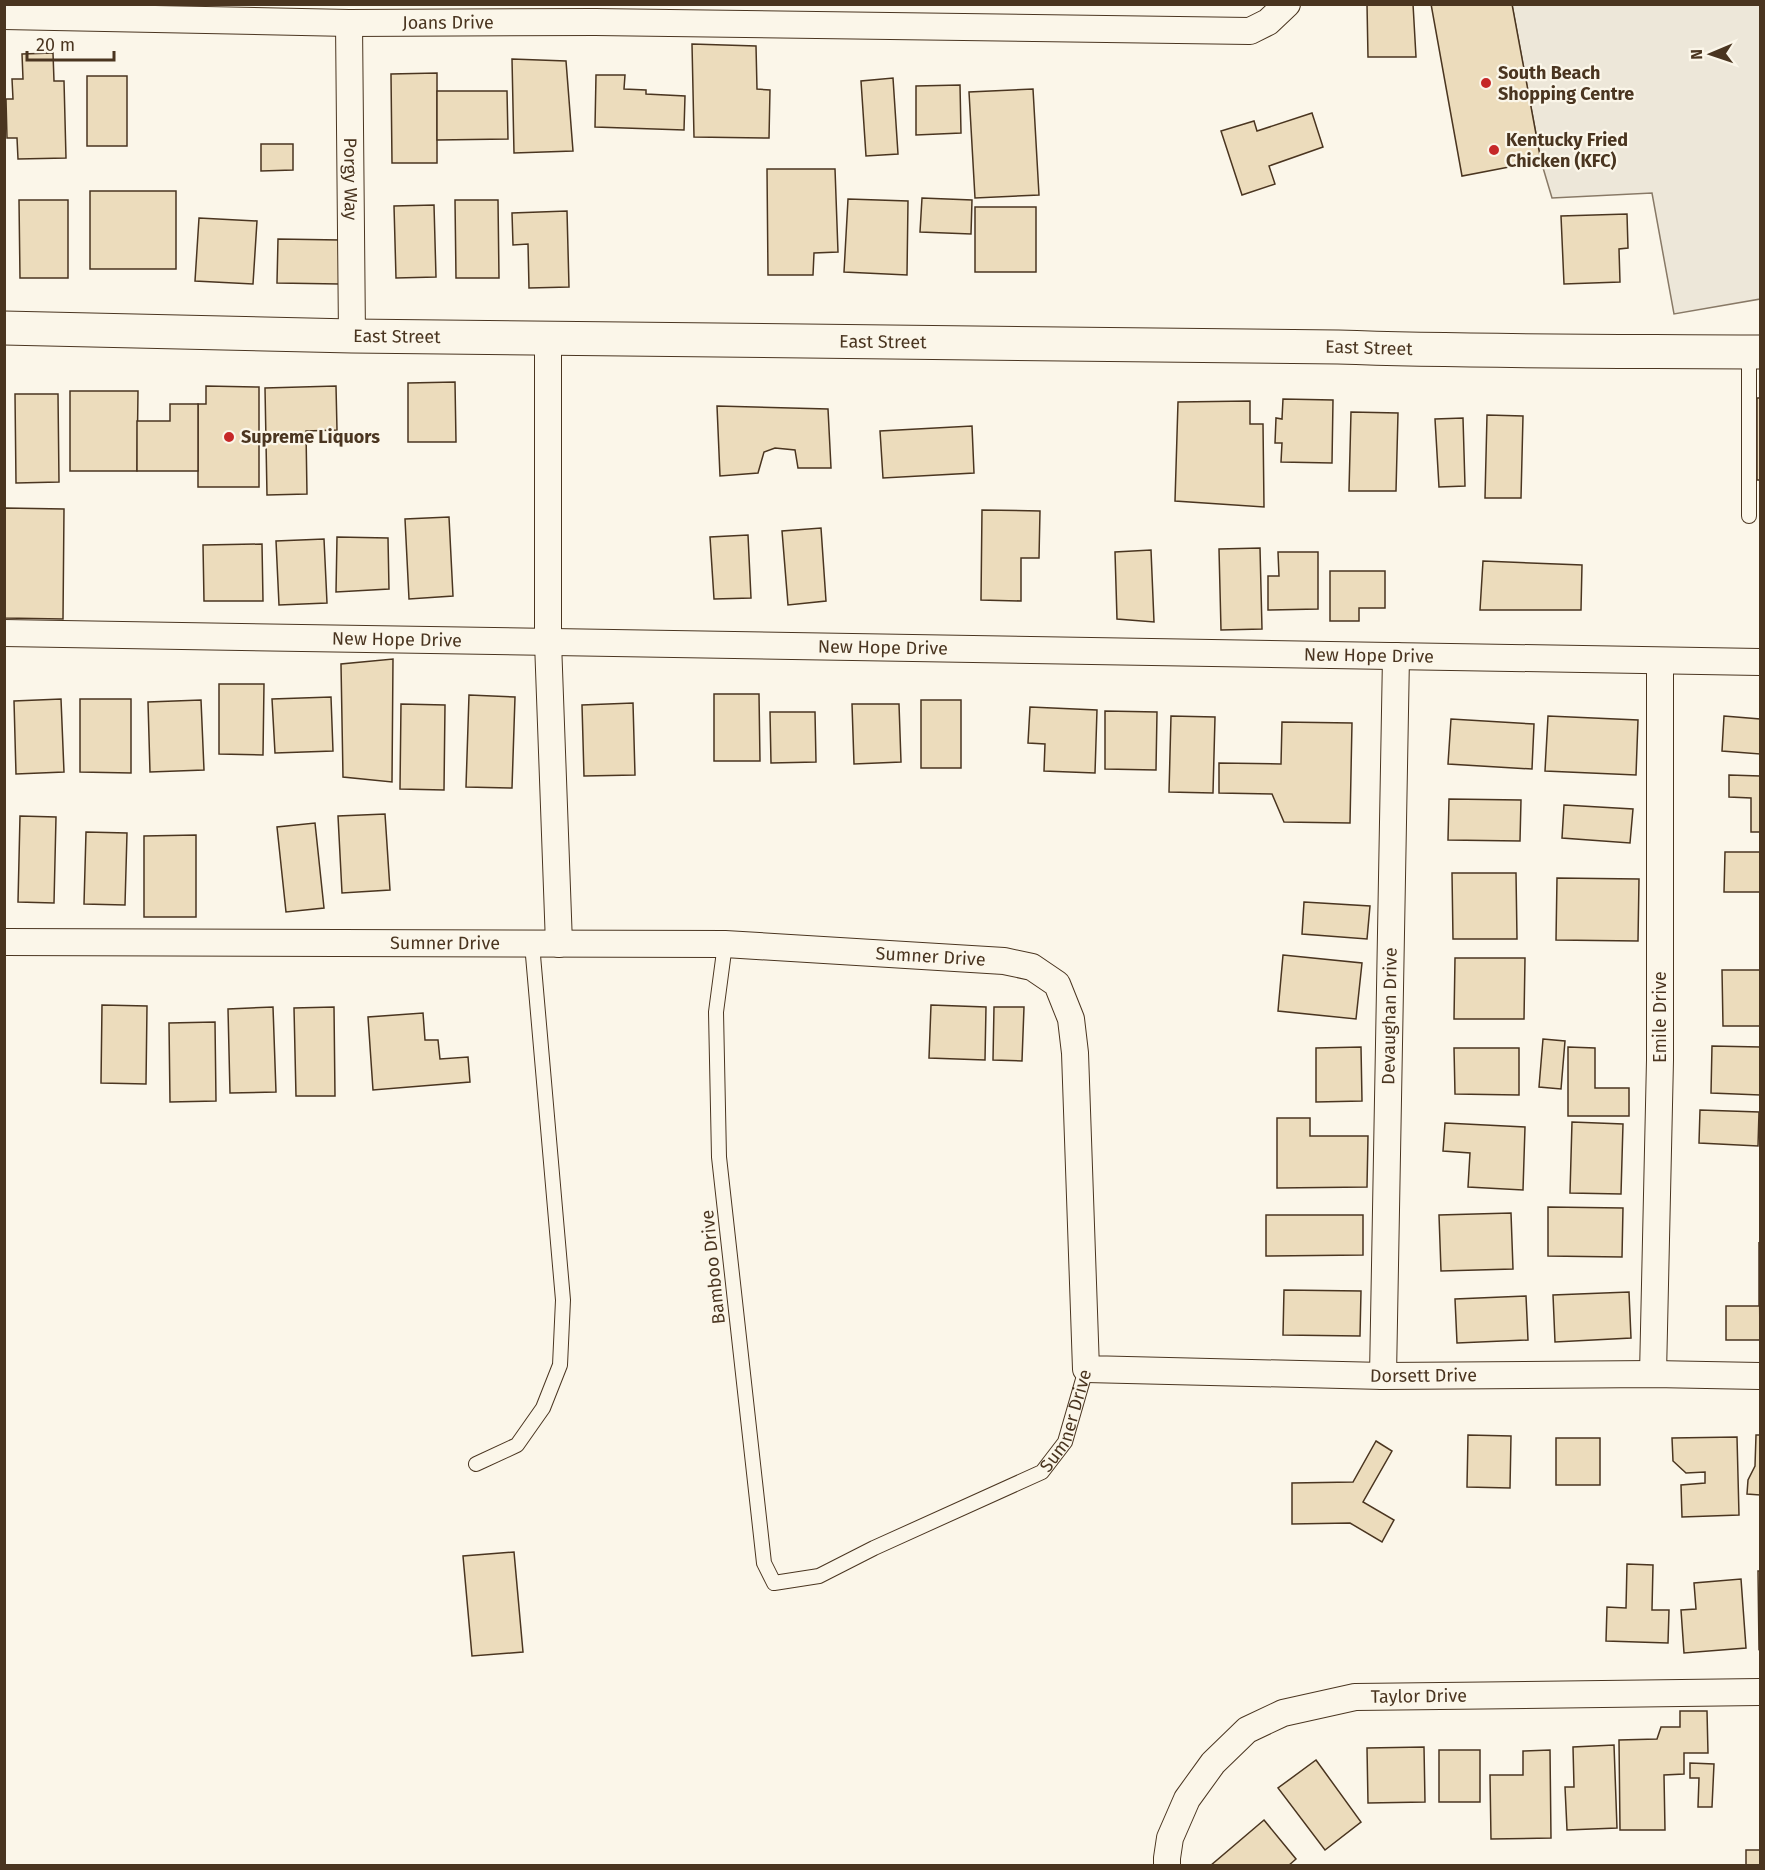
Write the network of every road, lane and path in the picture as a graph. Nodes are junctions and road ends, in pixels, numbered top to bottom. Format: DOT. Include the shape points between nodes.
graph roads {
  1 [pos="1287,4"];
  2 [pos="595,13"];
  3 [pos="891,15"];
  4 [pos="4,16"];
  5 [pos="349,23"];
  6 [pos="4,328"];
  7 [pos="352,336"];
  8 [pos="548,338"];
  9 [pos="1755,352"];
  10 [pos="1749,516"];
  11 [pos="4,633"];
  12 [pos="548,642"];
  13 [pos="1396,656"];
  14 [pos="1660,661"];
  15 [pos="1761,662"];
  16 [pos="4,942"];
  17 [pos="532,944"];
  18 [pos="559,944"];
  19 [pos="725,944"];
  20 [pos="1086,1369"];
  21 [pos="1653,1374"];
  22 [pos="1383,1376"];
  23 [pos="1761,1376"];
  24 [pos="476,1464"];
  25 [pos="774,1583"];
  26 [pos="1761,1692"];
  27 [pos="1167,1866"];
  1 -- 3 [label="street, Joans Drive" via="1268,22 1250,31"];
  2 -- 3 [label="street, Joans Drive"];
  2 -- 5 [label="street, Joans Drive"];
  4 -- 5 [label="street, Joans Drive"];
  5 -- 7 [label="street, Porgy Way"];
  6 -- 7 [label="main road, East Street"];
  7 -- 8 [label="main road, East Street"];
  8 -- 9 [label="main road, East Street" via="1487,352"];
  8 -- 12 [label="street"];
  9 -- 10 [label="lane"];
  11 -- 12 [label="street, New Hope Drive"];
  12 -- 13 [label="street, New Hope Drive"];
  12 -- 18 [label="street"];
  13 -- 14 [label="street, New Hope Drive"];
  13 -- 22 [label="street, Devaughan Drive"];
  14 -- 15 [label="street, New Hope Drive"];
  14 -- 21 [label="street, Emile Drive" via="1660,1060"];
  16 -- 17 [label="street, Sumner Drive"];
  17 -- 18 [label="street, Sumner Drive"];
  17 -- 24 [label="lane" via="563,1300 560,1365 543,1408 517,1445"];
  18 -- 19 [label="street, Sumner Drive"];
  19 -- 20 [label="street, Sumner Drive" via="1004,961 1032,967 1057,984 1071,1019 1075,1053"];
  19 -- 25 [label="lane, Bamboo Drive" via="716,1012 719,1156 765,1563"];
  20 -- 22 [label="street, Dorsett Drive"];
  20 -- 25 [label="lane, Sumner Drive" via="1065,1442 1042,1472 819,1576"];
  21 -- 22 [label="street, Dorsett Drive"];
  21 -- 23 [label="street, Dorsett Drive"];
  26 -- 27 [label="street, Taylor Drive" via="1355,1697 1283,1713 1247,1730 1213,1763 1187,1799 1170,1838"];
}
